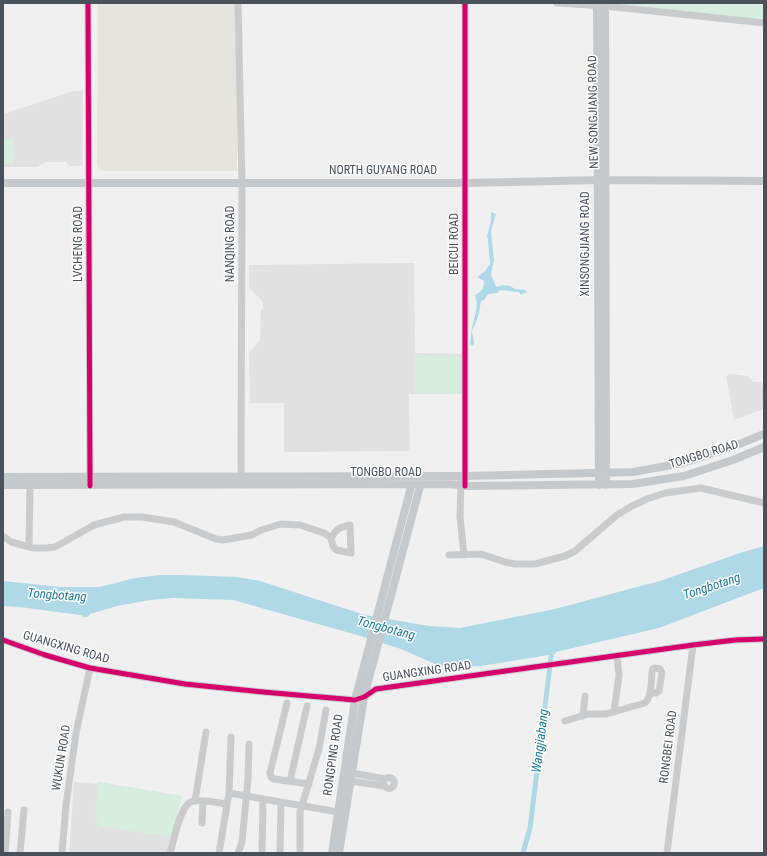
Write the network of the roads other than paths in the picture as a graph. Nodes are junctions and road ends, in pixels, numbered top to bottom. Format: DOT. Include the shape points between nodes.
graph roads {
  1 [pos="88,3"];
  2 [pos="238,3"];
  3 [pos="465,3"];
  4 [pos="557,3"];
  5 [pos="601,4"];
  6 [pos="764,23"];
  7 [pos="597,180"];
  8 [pos="606,180"];
  9 [pos="764,181"];
  10 [pos="3,183"];
  11 [pos="89,183"];
  12 [pos="242,183"];
  13 [pos="466,183"];
  14 [pos="764,434"];
  15 [pos="764,447"];
  16 [pos="602,473"];
  17 [pos="463,476"];
  18 [pos="3,477"];
  19 [pos="412,480"];
  20 [pos="422,480"];
  21 [pos="30,481"];
  22 [pos="241,481"];
  23 [pos="90,482"];
  24 [pos="3,485"];
  25 [pos="602,485"];
  26 [pos="463,486"];
  27 [pos="764,503"];
  28 [pos="3,536"];
  29 [pos="331,538"];
  30 [pos="29,547"];
  31 [pos="449,555"];
  32 [pos="464,555"];
  33 [pos="764,639"];
  34 [pos="3,640"];
  35 [pos="693,645"];
  36 [pos="617,656"];
  37 [pos="90,668"];
  38 [pos="650,693"];
  39 [pos="585,696"];
  40 [pos="364,697"];
  41 [pos="355,700"];
  42 [pos="287,703"];
  43 [pos="307,706"];
  44 [pos="326,710"];
  45 [pos="614,712"];
  46 [pos="582,716"];
  47 [pos="565,722"];
  48 [pos="206,732"];
  49 [pos="231,737"];
  50 [pos="249,744"];
  51 [pos="351,777"];
  52 [pos="290,781"];
  53 [pos="385,782"];
  54 [pos="309,784"];
  55 [pos="229,793"];
  56 [pos="246,796"];
  57 [pos="263,799"];
  58 [pos="195,801"];
  59 [pos="204,801"];
  60 [pos="281,802"];
  61 [pos="227,804"];
  62 [pos="303,806"];
  63 [pos="24,810"];
  64 [pos="8,812"];
  65 [pos="338,812"];
  66 [pos="202,823"];
  67 [pos="5,853"];
  68 [pos="20,853"];
  69 [pos="62,853"];
  70 [pos="170,853"];
  71 [pos="220,853"];
  72 [pos="238,853"];
  73 [pos="262,853"];
  74 [pos="280,853"];
  75 [pos="300,853"];
  76 [pos="332,853"];
  77 [pos="339,853"];
  78 [pos="667,853"];
  1 -- 11 [label="street, LVCHENG ROAD"];
  2 -- 12 [label="street, NANQING ROAD"];
  3 -- 13 [label="street, BEICUI ROAD"];
  4 -- 5 [label="street"];
  5 -- 6 [label="street"];
  5 -- 7 [label="main road, XINSONGJIANG ROAD"];
  5 -- 8 [label="main road, NEW SONGJIANG ROAD"];
  7 -- 8 [label="main road, NORTH GUYANG ROAD"];
  7 -- 13 [label="main road, NORTH GUYANG ROAD"];
  7 -- 16 [label="main road, XINSONGJIANG ROAD"];
  8 -- 9 [label="main road, NORTH GUYANG ROAD"];
  8 -- 16 [label="main road, NEW SONGJIANG ROAD"];
  10 -- 11 [label="main road, NORTH GUYANG ROAD"];
  11 -- 12 [label="main road, NORTH GUYANG ROAD"];
  11 -- 23 [label="street, LVCHENG ROAD"];
  12 -- 13 [label="main road, NORTH GUYANG ROAD"];
  12 -- 22 [label="street, NANQING ROAD"];
  13 -- 17 [label="street, BEICUI ROAD"];
  14 -- 16 [label="main road, TONGBO ROAD" via="683,463 633,472"];
  15 -- 25 [label="main road, TONGBO ROAD" via="684,476 633,484"];
  16 -- 17 [label="main road, TONGBO ROAD"];
  16 -- 25 [label="main road, NEW SONGJIANG ROAD"];
  17 -- 20 [label="main road, TONGBO ROAD"];
  17 -- 26 [label="street, BEICUI ROAD"];
  18 -- 21 [label="main road, TONGBO ROAD"];
  19 -- 20 [label="main road, TONGBO ROAD"];
  19 -- 22 [label="main road, TONGBO ROAD"];
  19 -- 41 [label="main road, RONGPING ROAD"];
  20 -- 26 [label="main road, TONGBO ROAD"];
  20 -- 40 [label="main road"];
  21 -- 23 [label="main road, TONGBO ROAD"];
  21 -- 24 [label="main road, TONGBO ROAD"];
  21 -- 30 [label="street"];
  22 -- 23 [label="main road, TONGBO ROAD"];
  25 -- 26 [label="main road, TONGBO ROAD"];
  26 -- 32 [label="street, BEICUI ROAD" via="460,517"];
  27 -- 32 [label="street" via="701,488 665,493 647,499 617,515 566,556 535,564 515,564 481,554"];
  28 -- 30 [label="street" via="10,542"];
  29 -- 30 [label="street" via="324,532 300,525 281,524 252,535 223,540 174,522 124,517 94,525 55,547"];
  31 -- 32 [label="street"];
  33 -- 35 [label="street, GUANGXING ROAD"];
  34 -- 37 [label="street, GUANGXING ROAD"];
  35 -- 36 [label="street, GUANGXING ROAD"];
  35 -- 78 [label="street, RONGBEI ROAD"];
  36 -- 40 [label="street, GUANGXING ROAD" via="376,689"];
  36 -- 45 [label="street" via="619,675"];
  37 -- 41 [label="street, GUANGXING ROAD" via="185,684"];
  37 -- 69 [label="street, WUKUN ROAD" via="76,733"];
  38 -- 45 [label="street" via="645,703"];
  39 -- 46 [label="street"];
  40 -- 41 [label="street, GUANGXING ROAD"];
  40 -- 51 [label="main road"];
  41 -- 65 [label="main road, RONGPING ROAD"];
  42 -- 52 [label="street" via="270,773 274,779"];
  43 -- 52 [label="street"];
  44 -- 54 [label="street"];
  45 -- 46 [label="street"];
  46 -- 47 [label="street"];
  48 -- 58 [label="street"];
  49 -- 55 [label="street"];
  50 -- 56 [label="street"];
  51 -- 53 [label="street"];
  51 -- 77 [label="main road"];
  52 -- 54 [label="street"];
  54 -- 62 [label="street"];
  55 -- 56 [label="street"];
  55 -- 61 [label="street"];
  56 -- 57 [label="street"];
  56 -- 72 [label="street" via="242,842"];
  57 -- 60 [label="street"];
  57 -- 73 [label="street"];
  58 -- 59 [label="street"];
  58 -- 70 [label="street" via="188,803 182,811"];
  59 -- 61 [label="street"];
  59 -- 66 [label="street"];
  60 -- 62 [label="street"];
  60 -- 74 [label="street"];
  61 -- 71 [label="street"];
  62 -- 65 [label="street"];
  62 -- 75 [label="street" via="300,812"];
  63 -- 68 [label="street"];
  64 -- 67 [label="street"];
  65 -- 76 [label="main road, RONGPING ROAD"];
}
